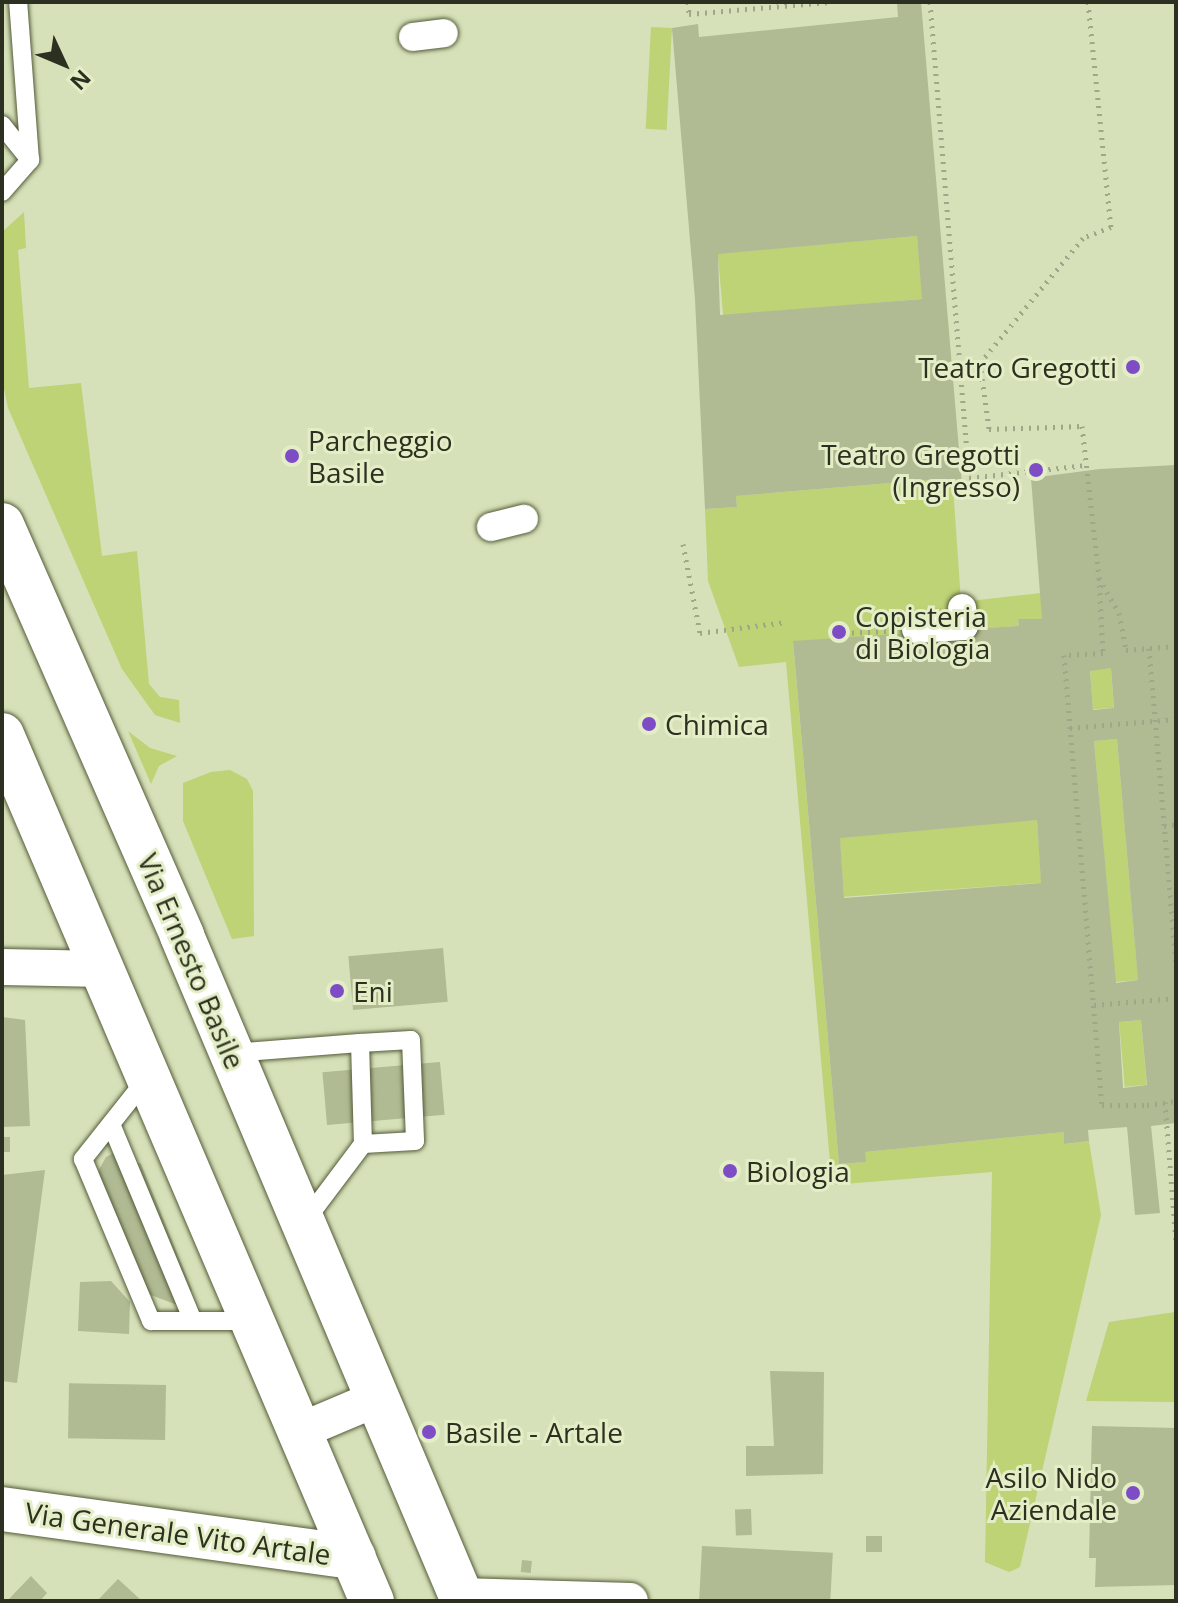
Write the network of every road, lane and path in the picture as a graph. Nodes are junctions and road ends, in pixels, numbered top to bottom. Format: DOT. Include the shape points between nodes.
graph roads {
  1 [pos="18,2"];
  2 [pos="688,2"];
  3 [pos="829,2"];
  4 [pos="930,2"];
  5 [pos="1088,2"];
  6 [pos="444,33"];
  7 [pos="413,37"];
  8 [pos="2,125"];
  9 [pos="30,160"];
  10 [pos="2,192"];
  11 [pos="1086,465"];
  12 [pos="524,519"];
  13 [pos="2,525"];
  14 [pos="491,527"];
  15 [pos="683,544"];
  16 [pos="1099,577"];
  17 [pos="962,608"];
  18 [pos="786,622"];
  19 [pos="916,629"];
  20 [pos="844,633"];
  21 [pos="1176,646"];
  22 [pos="1149,648"];
  23 [pos="1176,719"];
  24 [pos="1155,721"];
  25 [pos="1070,728"];
  26 [pos="2,735"];
  27 [pos="1176,824"];
  28 [pos="1164,826"];
  29 [pos="1174,930"];
  30 [pos="1176,964"];
  31 [pos="2,967"];
  32 [pos="105,969"];
  33 [pos="1176,998"];
  34 [pos="1094,1005"];
  35 [pos="360,1043"];
  36 [pos="232,1053"];
  37 [pos="150,1075"];
  38 [pos="1176,1101"];
  39 [pos="1165,1102"];
  40 [pos="111,1124"];
  41 [pos="363,1144"];
  42 [pos="304,1222"];
  43 [pos="1176,1243"];
  44 [pos="193,1321"];
  45 [pos="254,1322"];
  46 [pos="378,1398"];
  47 [pos="300,1431"];
  48 [pos="2,1509"];
  49 [pos="354,1557"];
  50 [pos="462,1598"];
  51 [pos="372,1601"];
  52 [pos="629,1601"];
  1 -- 9 [label="lane"];
  2 -- 3 [label="path" via="689,14"];
  4 -- 11 [label="path" via="969,478"];
  5 -- 11 [label="path" via="1111,227 1083,238 980,363 989,429 1082,426"];
  6 -- 7 [label="street"];
  8 -- 9 [label="lane"];
  9 -- 10 [label="lane"];
  11 -- 16 [label="path"];
  12 -- 14 [label="street"];
  13 -- 36 [label="main road, Via Ernesto Basile"];
  15 -- 18 [label="path" via="700,633"];
  16 -- 22 [label="path" via="1119,613 1126,650"];
  16 -- 25 [label="path" via="1103,653 1064,655"];
  17 -- 19 [label="street" via="964,626"];
  19 -- 20 [label="path"];
  21 -- 22 [label="path"];
  22 -- 24 [label="path"];
  23 -- 24 [label="path"];
  24 -- 25 [label="path"];
  24 -- 28 [label="path"];
  25 -- 34 [label="path"];
  26 -- 32 [label="main road"];
  27 -- 28 [label="path"];
  28 -- 29 [label="path"];
  29 -- 30 [label="path"];
  31 -- 32 [label="street"];
  32 -- 37 [label="main road"];
  33 -- 34 [label="path"];
  34 -- 39 [label="path" via="1102,1105"];
  35 -- 36 [label="lane"];
  35 -- 41 [label="lane"];
  35 -- 41 [label="lane" via="411,1040 415,1141"];
  36 -- 42 [label="main road, Via Ernesto Basile"];
  37 -- 40 [label="lane"];
  37 -- 45 [label="main road"];
  38 -- 39 [label="path"];
  39 -- 43 [label="path"];
  40 -- 44 [label="lane"];
  40 -- 44 [label="lane" via="83,1159 151,1321"];
  41 -- 42 [label="lane"];
  42 -- 46 [label="main road, Via Ernesto Basile"];
  44 -- 45 [label="lane"];
  45 -- 47 [label="main road"];
  46 -- 47 [label="street"];
  46 -- 50 [label="main road, Via Ernesto Basile"];
  47 -- 49 [label="main road"];
  48 -- 49 [label="main road, Via Generale Vito Artale"];
  49 -- 51 [label="main road"];
  50 -- 52 [label="street"];
}
